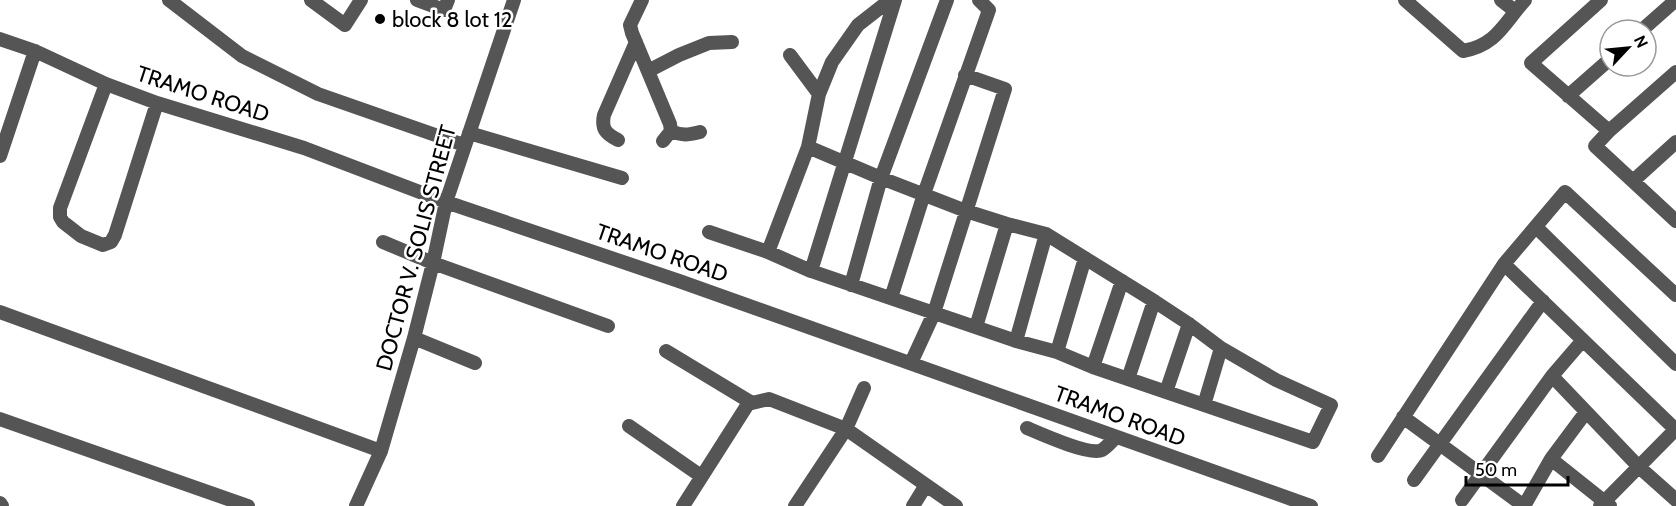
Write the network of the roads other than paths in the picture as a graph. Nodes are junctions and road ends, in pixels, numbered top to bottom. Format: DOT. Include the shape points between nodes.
graph roads {
  1 [pos="169,0"];
  2 [pos="311,0"];
  3 [pos="361,0"];
  4 [pos="417,0"];
  5 [pos="448,0"];
  6 [pos="514,0"];
  7 [pos="642,0"];
  8 [pos="890,0"];
  9 [pos="895,0"];
  10 [pos="947,0"];
  11 [pos="979,0"];
  12 [pos="1405,0"];
  13 [pos="1501,0"];
  14 [pos="1525,0"];
  15 [pos="1601,0"];
  16 [pos="1676,0"];
  17 [pos="1515,11"];
  18 [pos="1656,18"];
  19 [pos="0,39"];
  20 [pos="636,42"];
  21 [pos="732,42"];
  22 [pos="35,51"];
  23 [pos="790,55"];
  24 [pos="1598,69"];
  25 [pos="648,70"];
  26 [pos="1676,72"];
  27 [pos="965,75"];
  28 [pos="106,84"];
  29 [pos="819,94"];
  30 [pos="1568,96"];
  31 [pos="157,103"];
  32 [pos="1609,131"];
  33 [pos="700,132"];
  34 [pos="467,139"];
  35 [pos="618,140"];
  36 [pos="1676,142"];
  37 [pos="808,147"];
  38 [pos="0,156"];
  39 [pos="843,162"];
  40 [pos="622,178"];
  41 [pos="881,178"];
  42 [pos="1633,181"];
  43 [pos="924,194"];
  44 [pos="446,202"];
  45 [pos="966,211"];
  46 [pos="1675,218"];
  47 [pos="1007,224"];
  48 [pos="1536,227"];
  49 [pos="708,232"];
  50 [pos="1046,234"];
  51 [pos="383,242"];
  52 [pos="768,252"];
  53 [pos="1085,258"];
  54 [pos="433,264"];
  55 [pos="1504,264"];
  56 [pos="811,271"];
  57 [pos="1122,282"];
  58 [pos="851,285"];
  59 [pos="1676,295"];
  60 [pos="891,298"];
  61 [pos="1154,301"];
  62 [pos="1543,301"];
  63 [pos="0,312"];
  64 [pos="934,313"];
  65 [pos="1189,324"];
  66 [pos="608,326"];
  67 [pos="976,327"];
  68 [pos="414,338"];
  69 [pos="1583,340"];
  70 [pos="1016,341"];
  71 [pos="1221,348"];
  72 [pos="666,351"];
  73 [pos="1057,352"];
  74 [pos="476,363"];
  75 [pos="911,363"];
  76 [pos="1676,364"];
  77 [pos="1093,367"];
  78 [pos="1552,376"];
  79 [pos="1128,379"];
  80 [pos="864,388"];
  81 [pos="1166,392"];
  82 [pos="752,403"];
  83 [pos="1203,405"];
  84 [pos="1586,412"];
  85 [pos="1403,417"];
  86 [pos="0,418"];
  87 [pos="629,426"];
  88 [pos="1027,428"];
  89 [pos="846,429"];
  90 [pos="1676,430"];
  91 [pos="1116,436"];
  92 [pos="1440,444"];
  93 [pos="381,451"];
  94 [pos="1378,456"];
  95 [pos="1551,459"];
  96 [pos="1639,466"];
  97 [pos="1481,475"];
  98 [pos="701,476"];
  99 [pos="1414,480"];
  100 [pos="926,485"];
  101 [pos="1462,500"];
  102 [pos="1676,500"];
  103 [pos="1605,504"];
  104 [pos="248,506"];
  105 [pos="356,506"];
  106 [pos="683,506"];
  107 [pos="795,506"];
  108 [pos="913,506"];
  109 [pos="956,506"];
  110 [pos="1311,506"];
  111 [pos="1524,506"];
  1 -- 34 [label="street" via="242,56 318,94"];
  2 -- 3 [label="street" via="345,25"];
  4 -- 5 [label="street" via="444,10"];
  6 -- 34 [label="street, DOCTOR V. SOLIS STREET"];
  7 -- 20 [label="street" via="630,25"];
  8 -- 29 [label="street" via="858,24 832,62"];
  9 -- 39 [label="street"];
  10 -- 41 [label="street"];
  11 -- 27 [label="street" via="989,10"];
  12 -- 17 [label="street" via="1463,51 1496,36"];
  13 -- 17 [label="street"];
  14 -- 17 [label="street"];
  15 -- 30 [label="street" via="1531,63"];
  16 -- 18 [label="street"];
  19 -- 22 [label="street, TRAMO ROAD"];
  20 -- 25 [label="street"];
  20 -- 35 [label="street" via="604,115 603,128"];
  21 -- 25 [label="street" via="709,43"];
  22 -- 28 [label="street, TRAMO ROAD"];
  22 -- 38 [label="street"];
  23 -- 29 [label="street"];
  24 -- 30 [label="street"];
  25 -- 33 [label="street" via="670,124 667,136"];
  26 -- 32 [label="street"];
  27 -- 43 [label="street"];
  27 -- 45 [label="street" via="1005,89"];
  28 -- 31 [label="street, TRAMO ROAD"];
  28 -- 31 [label="street" via="60,208 63,222 81,236 103,244 111,242"];
  29 -- 37 [label="street"];
  30 -- 32 [label="street"];
  31 -- 44 [label="street, TRAMO ROAD" via="304,148"];
  32 -- 42 [label="street" via="1595,146"];
  34 -- 40 [label="street"];
  34 -- 44 [label="street, DOCTOR V. SOLIS STREET"];
  36 -- 42 [label="street"];
  37 -- 39 [label="street"];
  37 -- 52 [label="street"];
  39 -- 41 [label="street"];
  39 -- 56 [label="street"];
  41 -- 43 [label="street"];
  41 -- 58 [label="street"];
  42 -- 46 [label="street"];
  43 -- 45 [label="street"];
  43 -- 60 [label="street"];
  44 -- 54 [label="street, DOCTOR V. SOLIS STREET"];
  44 -- 75 [label="street, TRAMO ROAD"];
  45 -- 47 [label="street"];
  45 -- 64 [label="street"];
  47 -- 50 [label="street"];
  47 -- 67 [label="street"];
  48 -- 55 [label="street"];
  48 -- 59 [label="street" via="1565,192"];
  48 -- 76 [label="street"];
  49 -- 52 [label="street"];
  50 -- 53 [label="street"];
  50 -- 70 [label="street"];
  51 -- 54 [label="street"];
  52 -- 56 [label="street"];
  53 -- 57 [label="street"];
  53 -- 73 [label="street"];
  54 -- 66 [label="street"];
  54 -- 68 [label="street, DOCTOR V. SOLIS STREET"];
  55 -- 62 [label="street"];
  55 -- 85 [label="street"];
  56 -- 58 [label="street"];
  57 -- 61 [label="street"];
  57 -- 77 [label="street"];
  58 -- 60 [label="street"];
  60 -- 64 [label="street"];
  61 -- 65 [label="street"];
  61 -- 79 [label="street"];
  62 -- 69 [label="street"];
  62 -- 92 [label="street"];
  63 -- 93 [label="street"];
  64 -- 67 [label="street"];
  64 -- 75 [label="street"];
  65 -- 71 [label="street"];
  65 -- 81 [label="street"];
  67 -- 70 [label="street"];
  68 -- 74 [label="street"];
  68 -- 93 [label="street, DOCTOR V. SOLIS STREET"];
  69 -- 78 [label="street"];
  69 -- 90 [label="street"];
  70 -- 73 [label="street"];
  71 -- 83 [label="street"];
  71 -- 83 [label="street" via="1276,380 1331,405 1313,442"];
  72 -- 82 [label="street"];
  73 -- 77 [label="street"];
  75 -- 91 [label="street, TRAMO ROAD"];
  77 -- 79 [label="street"];
  78 -- 84 [label="street"];
  78 -- 97 [label="street"];
  79 -- 81 [label="street"];
  80 -- 89 [label="street"];
  81 -- 83 [label="street"];
  82 -- 89 [label="street" via="769,399"];
  82 -- 98 [label="street"];
  84 -- 95 [label="street"];
  84 -- 96 [label="street"];
  85 -- 92 [label="street"];
  85 -- 94 [label="street"];
  86 -- 104 [label="street"];
  87 -- 98 [label="street"];
  88 -- 91 [label="street" via="1095,452"];
  89 -- 100 [label="street"];
  89 -- 107 [label="street"];
  90 -- 96 [label="street"];
  91 -- 110 [label="street, TRAMO ROAD"];
  92 -- 97 [label="street"];
  92 -- 99 [label="street"];
  93 -- 105 [label="street, DOCTOR V. SOLIS STREET"];
  95 -- 103 [label="street"];
  95 -- 111 [label="street"];
  96 -- 102 [label="street"];
  96 -- 103 [label="street"];
  97 -- 101 [label="street"];
  97 -- 111 [label="street"];
  98 -- 106 [label="street"];
  100 -- 108 [label="street"];
  100 -- 109 [label="street"];
}
